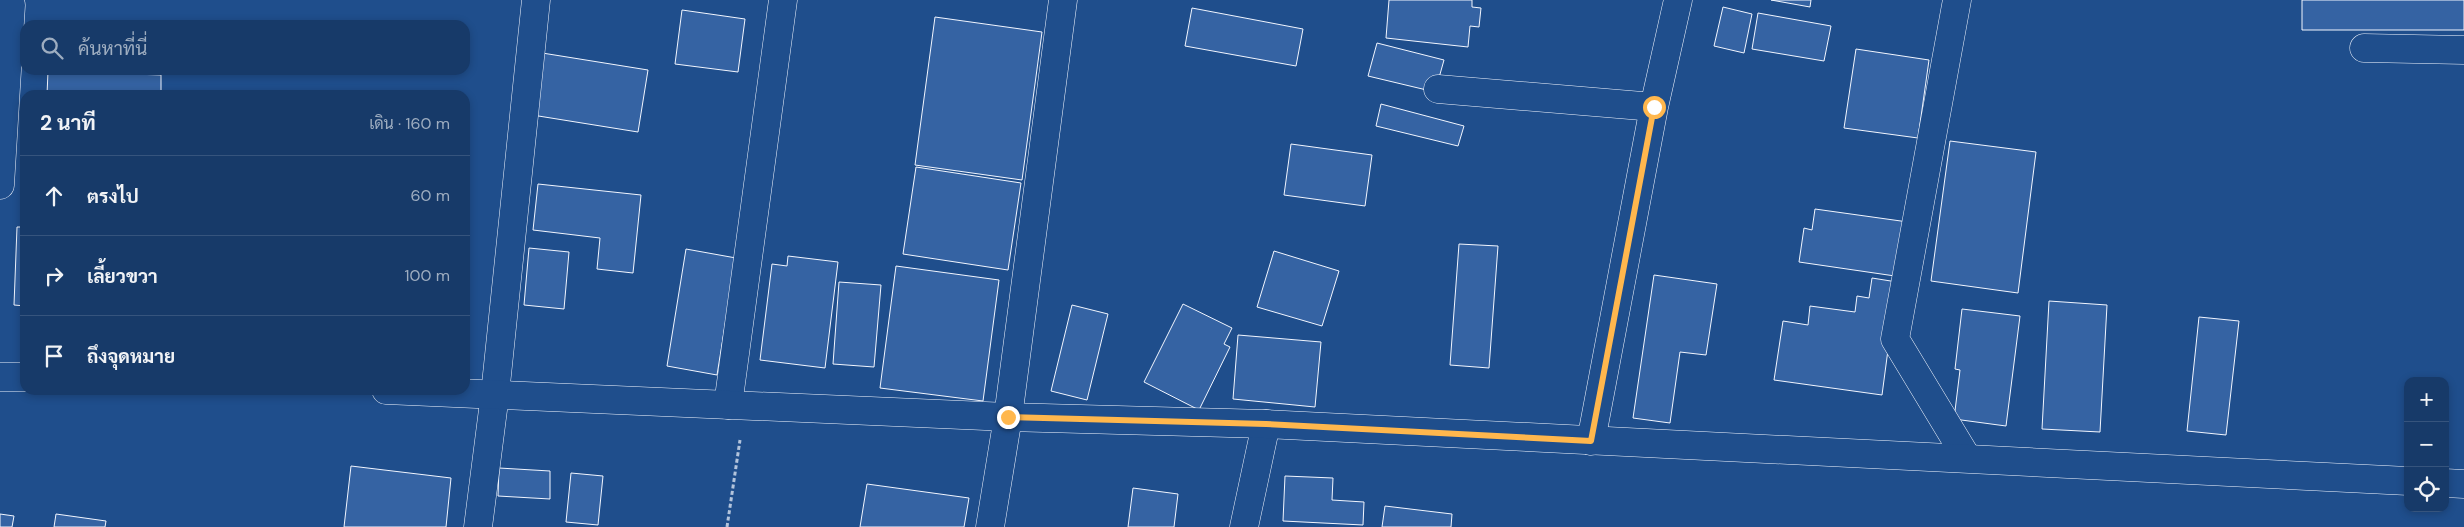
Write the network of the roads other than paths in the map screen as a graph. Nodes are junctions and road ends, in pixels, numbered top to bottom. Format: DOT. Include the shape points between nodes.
graph roads {
  1 [pos="536,0"];
  2 [pos="783,0"];
  3 [pos="1063,0"];
  4 [pos="1678,0"];
  5 [pos="1957,0"];
  6 [pos="12,5"];
  7 [pos="2364,48"];
  8 [pos="2464,50"];
  9 [pos="1438,89"];
  10 [pos="1654,107"];
  11 [pos="0,185"];
  12 [pos="0,376"];
  13 [pos="20,377"];
  14 [pos="470,393"];
  15 [pos="495,394"];
  16 [pos="737,405"];
  17 [pos="1008,417"];
  18 [pos="1266,424"];
  19 [pos="1591,441"];
  20 [pos="1967,458"];
  21 [pos="2404,482"];
  22 [pos="2449,484"];
  23 [pos="2464,484"];
  24 [pos="478,527"];
  25 [pos="990,527"];
  26 [pos="1244,527"];
  1 -- 15 [label="street"];
  2 -- 16 [label="street"];
  3 -- 17 [label="street"];
  4 -- 10 [label="street"];
  5 -- 20 [label="street" via="1895,339"];
  6 -- 11 [label="street"];
  7 -- 8 [label="street"];
  9 -- 10 [label="street"];
  10 -- 19 [label="street"];
  12 -- 13 [label="street"];
  14 -- 15 [label="street"];
  15 -- 16 [label="street"];
  15 -- 24 [label="street"];
  16 -- 17 [label="street"];
  17 -- 18 [label="street"];
  17 -- 25 [label="street"];
  18 -- 19 [label="street"];
  18 -- 26 [label="street"];
  19 -- 20 [label="street"];
  20 -- 21 [label="street"];
  22 -- 23 [label="street"];
}
